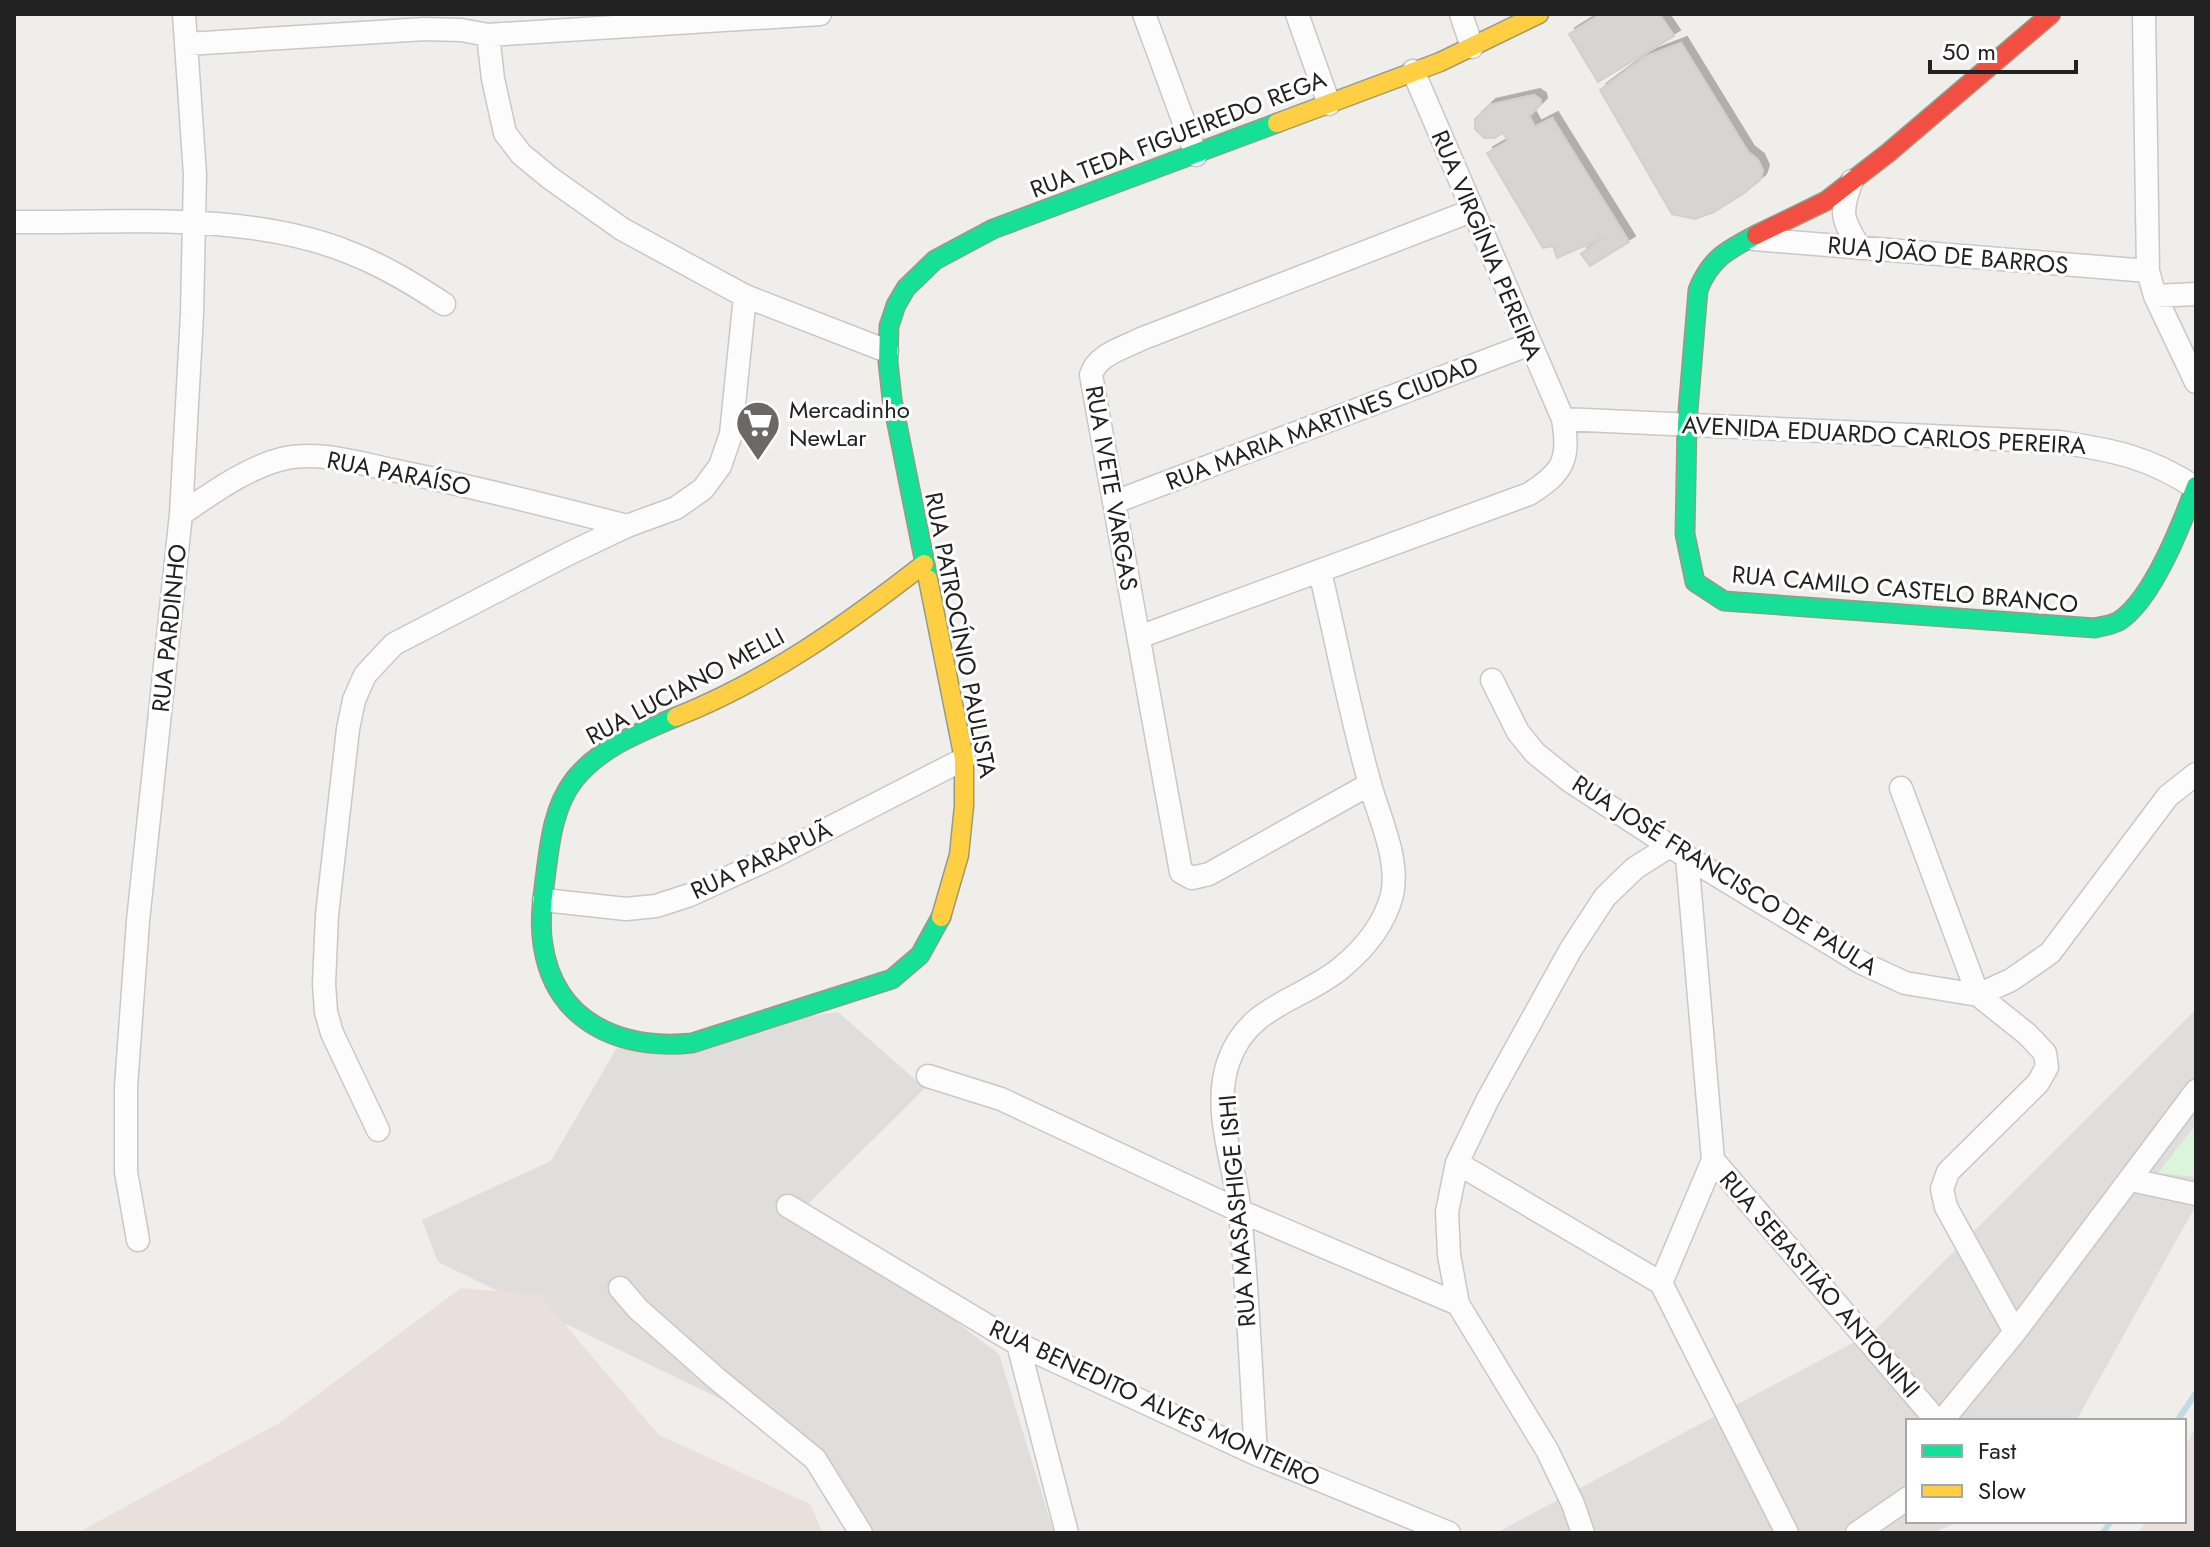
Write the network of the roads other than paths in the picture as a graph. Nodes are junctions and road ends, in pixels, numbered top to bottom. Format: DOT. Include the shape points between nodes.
graph roads {
  1 [pos="184,14"];
  2 [pos="820,14"];
  3 [pos="1144,14"];
  4 [pos="1297,14"];
  5 [pos="1461,14"];
  6 [pos="1539,14"];
  7 [pos="2051,14"];
  8 [pos="2144,14"];
  9 [pos="488,35"];
  10 [pos="187,44"];
  11 [pos="1472,47"];
  12 [pos="1413,71"];
  13 [pos="1329,104"];
  14 [pos="1196,155"];
  15 [pos="1852,180"];
  16 [pos="1471,211"];
  17 [pos="14,222"];
  18 [pos="195,224"];
  19 [pos="1749,239"];
  20 [pos="1860,248"];
  21 [pos="2148,271"];
  22 [pos="2196,294"];
  23 [pos="745,296"];
  24 [pos="2155,296"];
  25 [pos="444,304"];
  26 [pos="1530,344"];
  27 [pos="887,351"];
  28 [pos="2196,382"];
  29 [pos="1563,419"];
  30 [pos="1687,423"];
  31 [pos="2196,487"];
  32 [pos="1115,502"];
  33 [pos="181,514"];
  34 [pos="627,526"];
  35 [pos="924,564"];
  36 [pos="1320,572"];
  37 [pos="1139,637"];
  38 [pos="1492,680"];
  39 [pos="964,759"];
  40 [pos="2196,774"];
  41 [pos="1370,784"];
  42 [pos="1901,788"];
  43 [pos="1679,852"];
  44 [pos="544,900"];
  45 [pos="1978,995"];
  46 [pos="928,1076"];
  47 [pos="2196,1091"];
  48 [pos="378,1130"];
  49 [pos="1713,1160"];
  50 [pos="1457,1163"];
  51 [pos="2131,1180"];
  52 [pos="2196,1194"];
  53 [pos="788,1206"];
  54 [pos="1240,1211"];
  55 [pos="138,1240"];
  56 [pos="1661,1283"];
  57 [pos="620,1288"];
  58 [pos="1458,1304"];
  59 [pos="2015,1332"];
  60 [pos="1018,1344"];
  61 [pos="1938,1419"];
  62 [pos="1942,1419"];
  63 [pos="1256,1454"];
  64 [pos="1906,1499"];
  65 [pos="1445,1532"];
  66 [pos="861,1533"];
  67 [pos="1067,1533"];
  68 [pos="1583,1533"];
  69 [pos="1787,1533"];
  70 [pos="1857,1533"];
  1 -- 10 [label="street, RUA PARDINHO"];
  2 -- 9 [label="street"];
  3 -- 14 [label="street"];
  4 -- 13 [label="street"];
  5 -- 11 [label="street"];
  6 -- 11 [label="street, RUA TEDA FIGUEIREDO REGA"];
  7 -- 15 [label="street, RUA CAMILO CASTELO BRANCO"];
  8 -- 21 [label="street"];
  9 -- 10 [label="street" via="425,29"];
  9 -- 23 [label="street" via="505,133 521,154 622,229"];
  10 -- 18 [label="street, RUA PARDINHO"];
  11 -- 12 [label="street, RUA TEDA FIGUEIREDO REGA"];
  12 -- 13 [label="street, RUA TEDA FIGUEIREDO REGA"];
  12 -- 16 [label="street, RUA VIRGÍNIA PEREIRA"];
  13 -- 14 [label="street, RUA TEDA FIGUEIREDO REGA"];
  14 -- 27 [label="street, RUA TEDA FIGUEIREDO REGA" via="993,229 926,265 895,303"];
  15 -- 19 [label="street, RUA CAMILO CASTELO BRANCO" via="1826,201"];
  15 -- 20 [label="street" via="1842,208"];
  16 -- 26 [label="street, RUA VIRGÍNIA PEREIRA"];
  16 -- 32 [label="street, RUA IVETE VARGAS" via="1101,359 1091,375"];
  17 -- 18 [label="street"];
  18 -- 25 [label="street" via="247,226 351,253"];
  18 -- 33 [label="street, RUA PARDINHO"];
  19 -- 20 [label="street, RUA JOÃO DE BARROS"];
  19 -- 30 [label="street, RUA CAMILO CASTELO BRANCO" via="1715,259 1698,290"];
  20 -- 21 [label="street, RUA JOÃO DE BARROS"];
  21 -- 24 [label="street"];
  22 -- 24 [label="street"];
  23 -- 27 [label="street"];
  23 -- 34 [label="street" via="731,434 720,466 703,489 676,508"];
  24 -- 28 [label="street"];
  26 -- 29 [label="street, RUA VIRGÍNIA PEREIRA"];
  26 -- 32 [label="street, RUA MARIA MARTINES CIUDAD"];
  27 -- 35 [label="street, RUA PATROCÍNIO PAULISTA"];
  29 -- 30 [label="street, AVENIDA EDUARDO CARLOS PEREIRA"];
  29 -- 36 [label="street" via="1565,459 1545,484"];
  30 -- 31 [label="street, AVENIDA EDUARDO CARLOS PEREIRA" via="2059,442 2120,451 2168,469"];
  30 -- 31 [label="street, RUA CAMILO CASTELO BRANCO" via="1685,534 1690,567 1695,582 1724,601 2095,628 2117,622 2146,589"];
  32 -- 37 [label="street, RUA IVETE VARGAS"];
  33 -- 34 [label="street, RUA PARAÍSO" via="247,474 282,459 307,457 480,488"];
  33 -- 55 [label="street, RUA PARDINHO" via="139,905 126,1087 126,1172"];
  34 -- 48 [label="street" via="394,644 365,675 354,700 327,915 324,984 332,1033"];
  35 -- 39 [label="street, RUA PATROCÍNIO PAULISTA"];
  35 -- 44 [label="street, RUA LUCIANO MELLI" via="830,635 732,692 623,741 589,764 556,812"];
  36 -- 37 [label="street"];
  36 -- 41 [label="street, RUA MASASHIGE ISHI"];
  37 -- 41 [label="street, RUA IVETE VARGAS" via="1181,872 1192,878 1209,874"];
  38 -- 43 [label="street, RUA JOSÉ FRANCISCO DE PAULA" via="1535,753"];
  39 -- 44 [label="street, RUA PARAPUÃ" via="690,895 626,909"];
  39 -- 44 [label="street, RUA PATROCÍNIO PAULISTA" via="961,838 950,888 927,946 892,979 864,989 692,1043 644,1046 585,1021 565,998 548,968 541,939"];
  40 -- 45 [label="street" via="2168,796 2050,953"];
  41 -- 54 [label="street, RUA MASASHIGE ISHI" via="1392,871 1392,894 1378,929 1336,972 1281,1001 1249,1027 1228,1063 1223,1099"];
  42 -- 45 [label="street"];
  43 -- 45 [label="street, RUA JOSÉ FRANCISCO DE PAULA" via="1862,963 1905,983"];
  43 -- 49 [label="street, RUA SEBASTIÃO ANTONINI"];
  43 -- 50 [label="street" via="1635,868 1605,897 1571,949"];
  45 -- 59 [label="street" via="2027,1034 2045,1053 2047,1067 2038,1083 1948,1172 1942,1189 1946,1207"];
  46 -- 54 [label="street" via="1001,1099"];
  47 -- 51 [label="street"];
  49 -- 56 [label="street"];
  49 -- 61 [label="street, RUA SEBASTIÃO ANTONINI"];
  50 -- 56 [label="street"];
  50 -- 58 [label="street" via="1447,1212"];
  51 -- 52 [label="street"];
  51 -- 59 [label="street"];
  53 -- 60 [label="street, RUA BENEDITO ALVES MONTEIRO"];
  54 -- 58 [label="street"];
  54 -- 63 [label="street, RUA MASASHIGE ISHI"];
  56 -- 69 [label="street"];
  57 -- 66 [label="street" via="717,1379 815,1459"];
  58 -- 68 [label="street" via="1547,1450"];
  59 -- 62 [label="street"];
  60 -- 63 [label="street, RUA BENEDITO ALVES MONTEIRO"];
  60 -- 67 [label="street"];
  63 -- 65 [label="street, RUA BENEDITO ALVES MONTEIRO"];
  64 -- 70 [label="street"];
}
